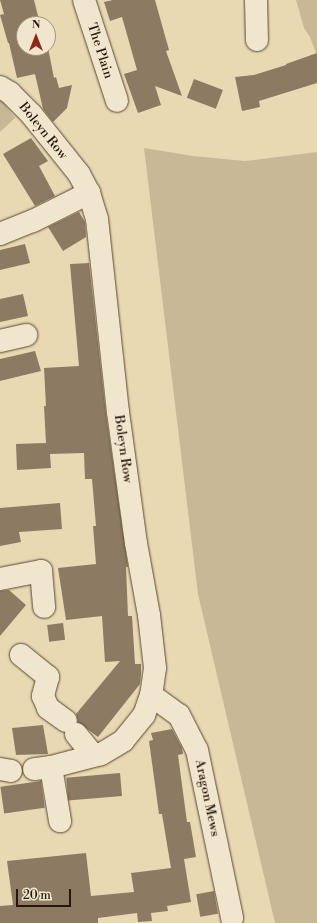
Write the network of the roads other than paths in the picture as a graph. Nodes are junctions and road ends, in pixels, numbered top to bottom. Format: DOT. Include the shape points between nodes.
graph roads {
  1 [pos="84,0"];
  2 [pos="256,0"];
  3 [pos="257,40"];
  4 [pos="0,87"];
  5 [pos="117,101"];
  6 [pos="89,193"];
  7 [pos="0,234"];
  8 [pos="26,335"];
  9 [pos="0,341"];
  10 [pos="0,579"];
  11 [pos="44,607"];
  12 [pos="21,655"];
  13 [pos="151,695"];
  14 [pos="94,756"];
  15 [pos="60,821"];
  16 [pos="232,918"];
  1 -- 5 [label="street, The Plain"];
  2 -- 3 [label="street"];
  4 -- 6 [label="street, Boleyn Row" via="10,93 31,114 79,174"];
  6 -- 7 [label="street" via="33,221"];
  6 -- 13 [label="street, Boleyn Row" via="97,219 118,412 136,543 154,647 155,668"];
  8 -- 9 [label="street"];
  10 -- 11 [label="street" via="41,571"];
  12 -- 14 [label="street" via="48,677 43,696 48,708 71,728"];
  13 -- 14 [label="street, Boleyn Row" via="144,715 123,741"];
  13 -- 16 [label="street, Aragon Mews" via="178,715 197,750"];
  14 -- 15 [label="street, Boleyn Row" via="42,768"];
}
